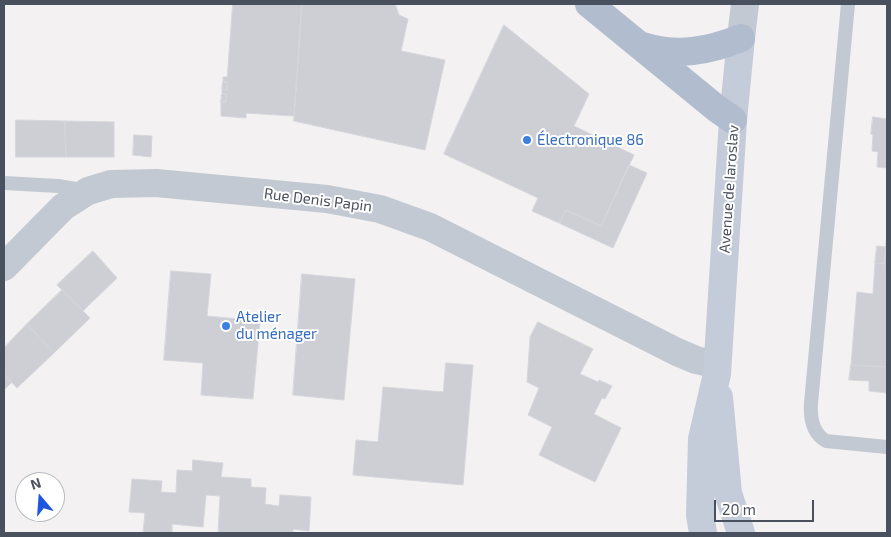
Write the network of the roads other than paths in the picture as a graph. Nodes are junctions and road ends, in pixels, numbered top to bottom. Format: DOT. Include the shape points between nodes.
graph roads {
  1 [pos="589,4"];
  2 [pos="745,4"];
  3 [pos="848,4"];
  4 [pos="741,38"];
  5 [pos="639,45"];
  6 [pos="733,120"];
  7 [pos="4,183"];
  8 [pos="88,191"];
  9 [pos="4,267"];
  10 [pos="717,369"];
  11 [pos="887,447"];
  12 [pos="704,533"];
  13 [pos="741,533"];
  1 -- 5 [label="main road"];
  2 -- 4 [label="street, Avenue de Iaroslav"];
  3 -- 11 [label="lane" via="811,420 820,438 826,441"];
  4 -- 5 [label="main road" via="710,49 688,52 671,53"];
  4 -- 6 [label="street, Avenue de Iaroslav"];
  5 -- 6 [label="main road"];
  6 -- 10 [label="street, Avenue de Iaroslav"];
  7 -- 8 [label="lane"];
  8 -- 9 [label="street, Rue Denis Papin" via="63,207"];
  8 -- 10 [label="street, Rue Denis Papin" via="111,184 156,182 327,199 380,208 430,227 677,352"];
  10 -- 12 [label="street, Avenue de Iaroslav" via="702,439 700,515"];
  10 -- 13 [label="street, Avenue de Iaroslav" via="728,493"];
}
